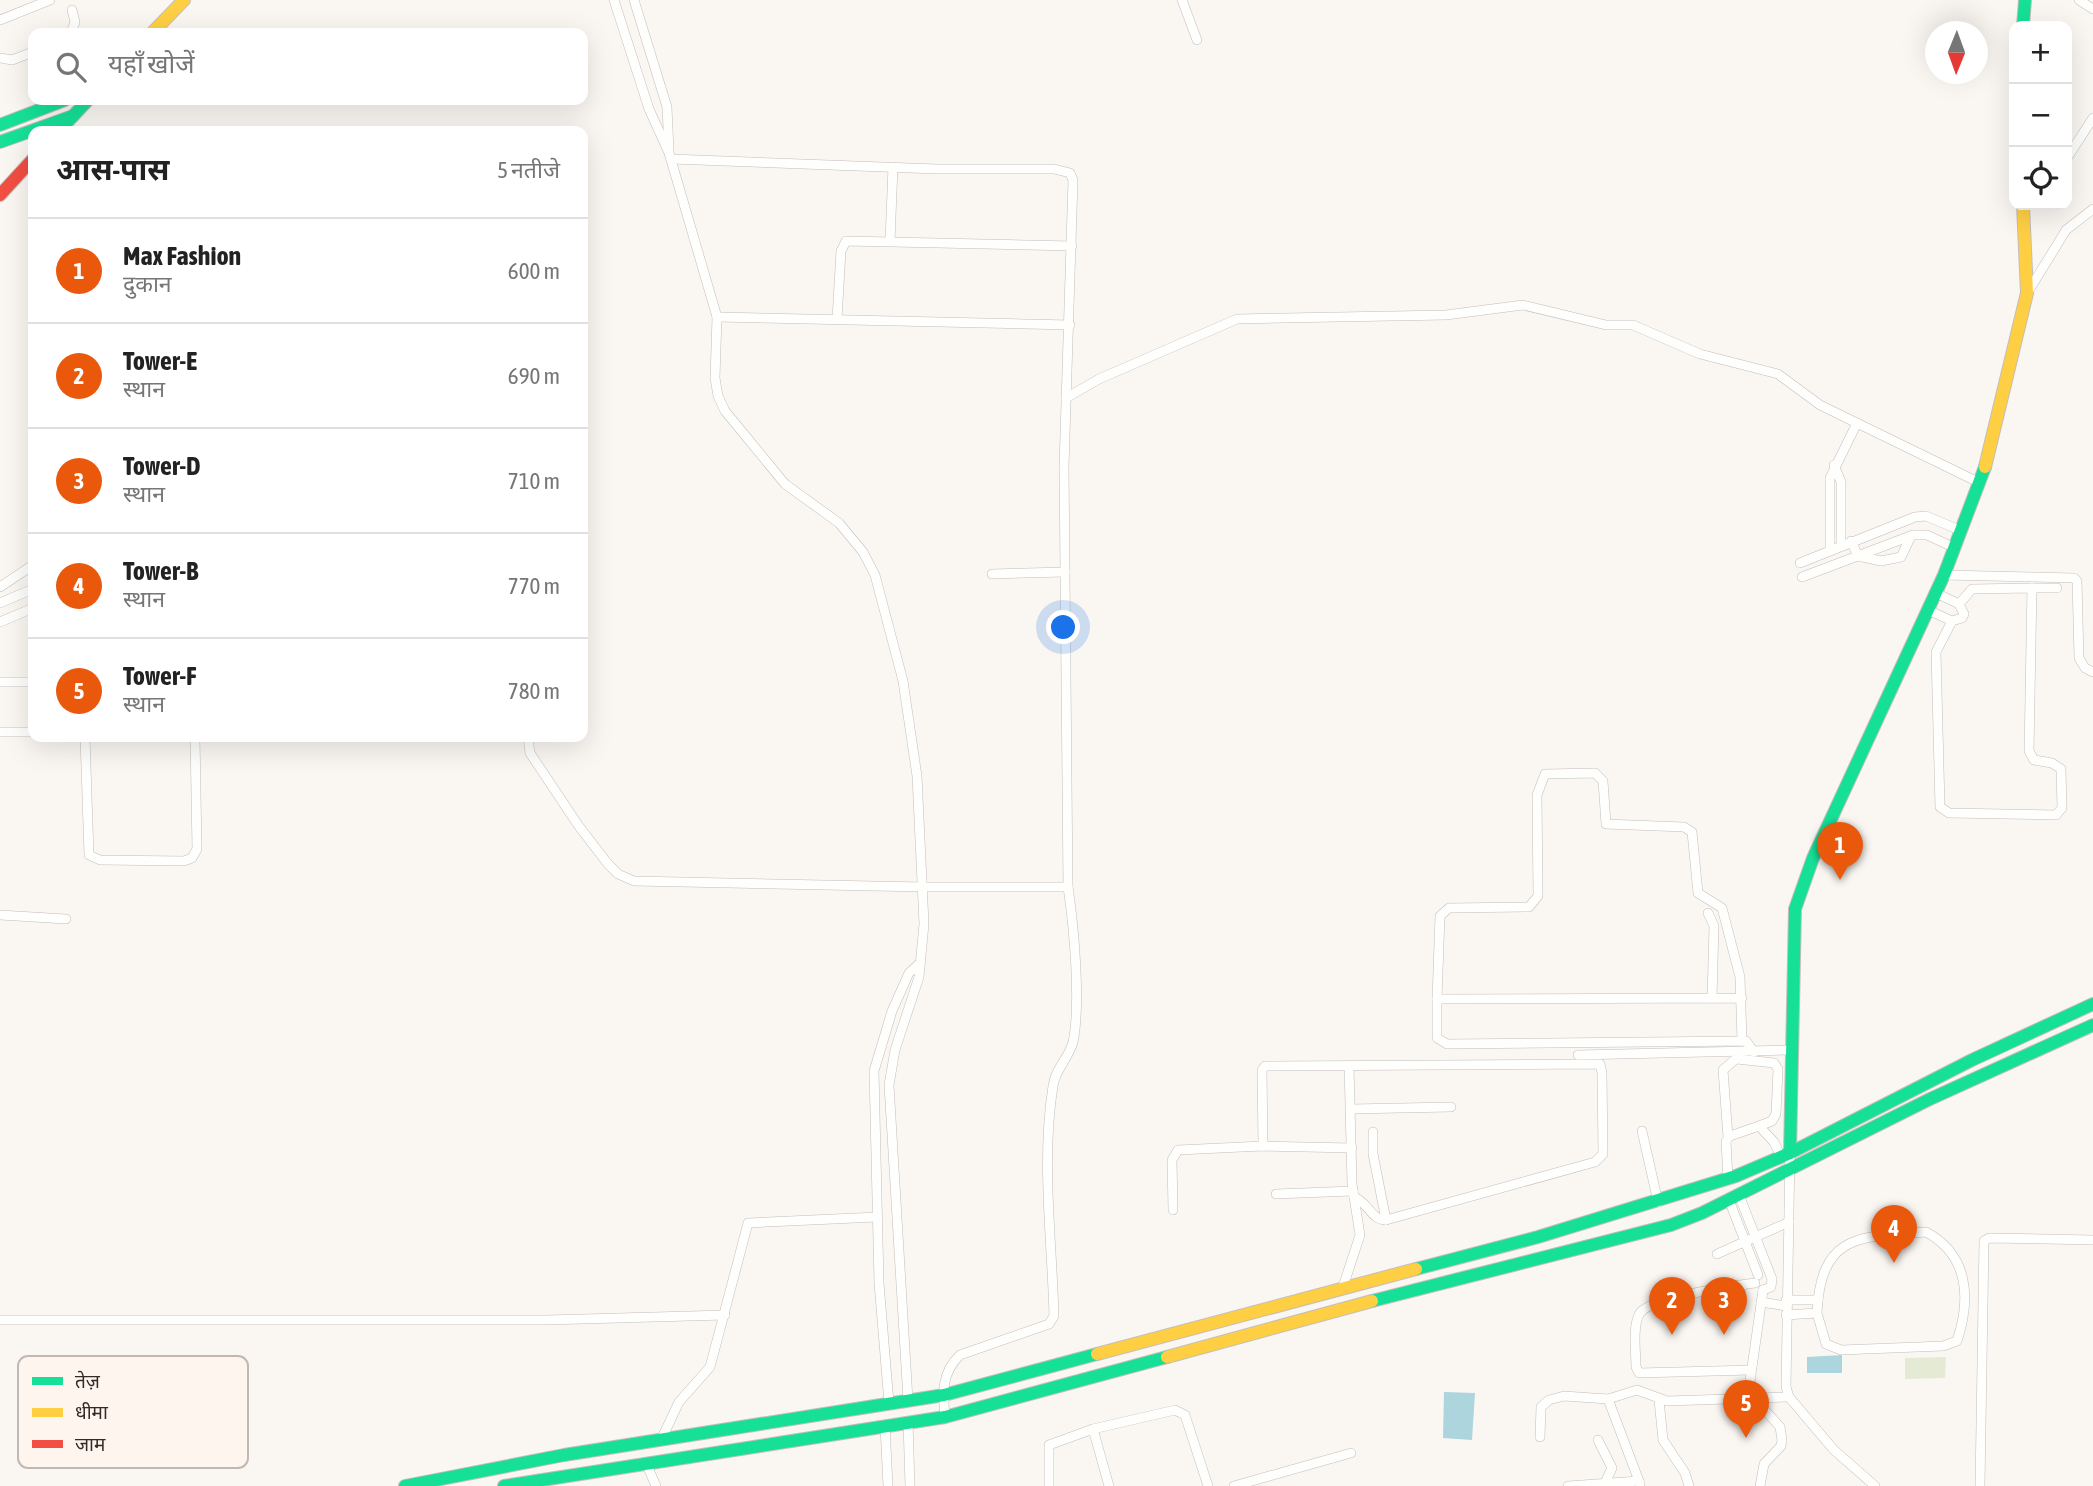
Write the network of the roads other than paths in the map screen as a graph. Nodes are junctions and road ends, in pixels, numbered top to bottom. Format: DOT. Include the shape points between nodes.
graph roads {
  1 [pos="50,0"];
  2 [pos="184,0"];
  3 [pos="614,0"];
  4 [pos="1182,0"];
  5 [pos="2025,0"];
  6 [pos="2079,0"];
  7 [pos="636,4"];
  8 [pos="2093,9"];
  9 [pos="72,10"];
  10 [pos="619,15"];
  11 [pos="0,20"];
  12 [pos="2023,21"];
  13 [pos="73,28"];
  14 [pos="157,28"];
  15 [pos="1198,40"];
  16 [pos="28,54"];
  17 [pos="0,58"];
  18 [pos="655,65"];
  19 [pos="637,71"];
  20 [pos="48,105"];
  21 [pos="83,105"];
  22 [pos="73,116"];
  23 [pos="2093,118"];
  24 [pos="1,121"];
  25 [pos="45,126"];
  26 [pos="64,126"];
  27 [pos="28,132"];
  28 [pos="0,142"];
  29 [pos="2072,150"];
  30 [pos="670,156"];
  31 [pos="28,164"];
  32 [pos="893,167"];
  33 [pos="0,195"];
  34 [pos="2093,209"];
  35 [pos="2023,210"];
  36 [pos="890,241"];
  37 [pos="1072,246"];
  38 [pos="2027,293"];
  39 [pos="717,317"];
  40 [pos="837,319"];
  41 [pos="1070,325"];
  42 [pos="1066,398"];
  43 [pos="1857,423"];
  44 [pos="1834,465"];
  45 [pos="1980,483"];
  46 [pos="1922,516"];
  47 [pos="1962,531"];
  48 [pos="1922,533"];
  49 [pos="1911,536"];
  50 [pos="1851,541"];
  51 [pos="1841,545"];
  52 [pos="1955,548"];
  53 [pos="1830,549"];
  54 [pos="1858,556"];
  55 [pos="1800,563"];
  56 [pos="28,568"];
  57 [pos="1065,572"];
  58 [pos="992,574"];
  59 [pos="1944,575"];
  60 [pos="1802,578"];
  61 [pos="0,587"];
  62 [pos="2032,588"];
  63 [pos="2057,588"];
  64 [pos="28,591"];
  65 [pos="1936,593"];
  66 [pos="0,602"];
  67 [pos="1959,604"];
  68 [pos="28,610"];
  69 [pos="1928,610"];
  70 [pos="1952,621"];
  71 [pos="0,622"];
  72 [pos="2093,672"];
  73 [pos="0,682"];
  74 [pos="28,682"];
  75 [pos="0,732"];
  76 [pos="28,732"];
  77 [pos="85,742"];
  78 [pos="195,742"];
  79 [pos="529,742"];
  80 [pos="924,887"];
  81 [pos="1068,887"];
  82 [pos="1709,913"];
  83 [pos="0,915"];
  84 [pos="66,919"];
  85 [pos="920,963"];
  86 [pos="1712,998"];
  87 [pos="1742,998"];
  88 [pos="1437,999"];
  89 [pos="2093,1004"];
  90 [pos="2093,1025"];
  91 [pos="1742,1041"];
  92 [pos="1792,1050"];
  93 [pos="1754,1052"];
  94 [pos="1578,1055"];
  95 [pos="1737,1055"];
  96 [pos="1349,1065"];
  97 [pos="1451,1107"];
  98 [pos="1351,1109"];
  99 [pos="1759,1126"];
  100 [pos="1642,1131"];
  101 [pos="1373,1132"];
  102 [pos="1728,1137"];
  103 [pos="1263,1146"];
  104 [pos="1352,1148"];
  105 [pos="1785,1155"];
  106 [pos="1790,1171"];
  107 [pos="1728,1179"];
  108 [pos="1276,1194"];
  109 [pos="1353,1194"];
  110 [pos="1734,1197"];
  111 [pos="1658,1202"];
  112 [pos="1172,1210"];
  113 [pos="877,1217"];
  114 [pos="1386,1220"];
  115 [pos="1789,1222"];
  116 [pos="1755,1237"];
  117 [pos="2093,1240"];
  118 [pos="1745,1241"];
  119 [pos="1717,1254"];
  120 [pos="1769,1274"];
  121 [pos="1756,1279"];
  122 [pos="1343,1287"];
  123 [pos="1763,1290"];
  124 [pos="1818,1300"];
  125 [pos="1761,1302"];
  126 [pos="1786,1307"];
  127 [pos="1817,1313"];
  128 [pos="724,1315"];
  129 [pos="0,1320"];
  130 [pos="1751,1370"];
  131 [pos="1639,1373"];
  132 [pos="1645,1391"];
  133 [pos="944,1395"];
  134 [pos="1789,1397"];
  135 [pos="1754,1398"];
  136 [pos="1608,1399"];
  137 [pos="908,1400"];
  138 [pos="1659,1400"];
  139 [pos="888,1403"];
  140 [pos="945,1417"];
  141 [pos="908,1422"];
  142 [pos="885,1426"];
  143 [pos="1093,1429"];
  144 [pos="1540,1437"];
  145 [pos="661,1440"];
  146 [pos="1598,1440"];
  147 [pos="1351,1453"];
  148 [pos="646,1463"];
  149 [pos="1640,1483"];
  150 [pos="1605,1485"];
  151 [pos="405,1486"];
  152 [pos="504,1486"];
  153 [pos="656,1486"];
  154 [pos="888,1486"];
  155 [pos="910,1486"];
  156 [pos="1049,1486"];
  157 [pos="1109,1486"];
  158 [pos="1208,1486"];
  159 [pos="1234,1486"];
  160 [pos="1568,1486"];
  161 [pos="1689,1486"];
  162 [pos="1760,1486"];
  163 [pos="1875,1486"];
  164 [pos="1980,1486"];
  1 -- 11 [label="street"];
  2 -- 14 [label="street"];
  3 -- 10 [label="street"];
  4 -- 15 [label="street"];
  5 -- 12 [label="street"];
  6 -- 8 [label="street"];
  7 -- 10 [label="street"];
  7 -- 18 [label="street"];
  9 -- 13 [label="street"];
  10 -- 19 [label="street"];
  16 -- 17 [label="street" via="12,60"];
  18 -- 19 [label="street"];
  18 -- 30 [label="street" via="667,107"];
  19 -- 30 [label="street"];
  20 -- 24 [label="street"];
  21 -- 22 [label="street"];
  22 -- 25 [label="street"];
  22 -- 26 [label="street"];
  23 -- 29 [label="street"];
  27 -- 28 [label="street"];
  30 -- 32 [label="street"];
  30 -- 39 [label="street"];
  31 -- 33 [label="street"];
  32 -- 36 [label="street"];
  32 -- 37 [label="street" via="1070,173"];
  34 -- 38 [label="street" via="2066,230"];
  35 -- 38 [label="street"];
  36 -- 37 [label="street"];
  36 -- 40 [label="street" via="851,240 842,245"];
  37 -- 41 [label="street"];
  38 -- 45 [label="street"];
  39 -- 40 [label="street"];
  39 -- 80 [label="street" via="715,378 725,411 785,484 839,523 875,575 903,681 917,776"];
  40 -- 41 [label="street"];
  41 -- 42 [label="street"];
  42 -- 43 [label="street" via="1237,319 1447,315 1523,304 1606,325 1633,325 1700,354 1777,374"];
  42 -- 57 [label="street"];
  43 -- 44 [label="street"];
  43 -- 45 [label="street"];
  44 -- 51 [label="street" via="1841,482"];
  44 -- 53 [label="street"];
  45 -- 47 [label="street"];
  46 -- 47 [label="street"];
  46 -- 48 [label="street"];
  46 -- 50 [label="street"];
  47 -- 52 [label="street"];
  48 -- 49 [label="street"];
  48 -- 52 [label="street"];
  49 -- 54 [label="street"];
  49 -- 54 [label="street" via="1901,556 1881,561"];
  50 -- 51 [label="street"];
  50 -- 54 [label="street"];
  51 -- 53 [label="street"];
  52 -- 59 [label="street"];
  53 -- 55 [label="street"];
  54 -- 60 [label="street"];
  56 -- 61 [label="street"];
  57 -- 58 [label="street"];
  57 -- 81 [label="street"];
  59 -- 65 [label="street"];
  59 -- 72 [label="street" via="2074,578 2078,658"];
  62 -- 63 [label="street"];
  62 -- 67 [label="street" via="1972,589"];
  62 -- 70 [label="street" via="2029,751 2034,760 2052,762 2061,769 2063,802 2056,815 1949,813 1940,807 1936,652"];
  64 -- 66 [label="street"];
  65 -- 67 [label="street"];
  65 -- 69 [label="street"];
  67 -- 70 [label="street" via="1964,614"];
  68 -- 71 [label="street"];
  69 -- 70 [label="street"];
  69 -- 92 [label="street" via="1798,898 1793,927"];
  73 -- 74 [label="street"];
  75 -- 76 [label="street"];
  77 -- 78 [label="street" via="89,855 100,860 184,861 197,849"];
  79 -- 80 [label="street" via="530,753 607,864 634,881"];
  80 -- 81 [label="street"];
  80 -- 85 [label="street"];
  81 -- 133 [label="street" via="1074,925 1075,1030 1052,1094 1049,1195 1054,1316 1049,1324 960,1355 947,1370"];
  82 -- 86 [label="street" via="1714,926"];
  83 -- 84 [label="street"];
  85 -- 113 [label="street" via="909,973 892,1011 874,1071"];
  85 -- 137 [label="street" via="889,1085"];
  86 -- 87 [label="street"];
  86 -- 88 [label="street"];
  87 -- 88 [label="street" via="1741,977 1722,908 1698,894 1692,832 1684,827 1606,824 1603,781 1591,772 1548,773 1538,785 1535,903 1529,907 1449,908 1441,913"];
  87 -- 91 [label="street"];
  88 -- 91 [label="street" via="1437,1038 1447,1044"];
  89 -- 105 [label="street" via="1972,1059"];
  90 -- 106 [label="street" via="1930,1099"];
  91 -- 93 [label="street" via="1749,1042"];
  91 -- 95 [label="street" via="1735,1045"];
  92 -- 93 [label="street"];
  92 -- 105 [label="street"];
  93 -- 95 [label="street"];
  94 -- 95 [label="street"];
  95 -- 99 [label="street" via="1774,1063 1778,1069 1776,1114"];
  95 -- 102 [label="street" via="1723,1070"];
  96 -- 98 [label="street"];
  96 -- 103 [label="street" via="1263,1067"];
  96 -- 114 [label="street" via="1595,1062 1601,1068 1599,1160"];
  97 -- 98 [label="street"];
  98 -- 104 [label="street"];
  99 -- 102 [label="street"];
  99 -- 105 [label="street"];
  100 -- 111 [label="street"];
  101 -- 114 [label="street"];
  102 -- 107 [label="street"];
  103 -- 104 [label="street"];
  103 -- 112 [label="street" via="1178,1150 1172,1160"];
  104 -- 109 [label="street"];
  105 -- 106 [label="street"];
  105 -- 107 [label="street"];
  106 -- 110 [label="street"];
  106 -- 115 [label="street"];
  107 -- 111 [label="street"];
  108 -- 109 [label="street"];
  109 -- 114 [label="street" via="1376,1217"];
  109 -- 122 [label="street" via="1360,1235"];
  110 -- 116 [label="street"];
  110 -- 118 [label="street"];
  110 -- 140 [label="street" via="1671,1225"];
  111 -- 122 [label="street"];
  113 -- 128 [label="street" via="750,1221"];
  113 -- 139 [label="street"];
  115 -- 116 [label="street"];
  115 -- 126 [label="street"];
  116 -- 118 [label="street"];
  116 -- 120 [label="street"];
  117 -- 164 [label="street" via="1984,1241"];
  118 -- 119 [label="street"];
  118 -- 121 [label="street"];
  120 -- 121 [label="street"];
  120 -- 123 [label="street" via="1772,1284"];
  121 -- 123 [label="street"];
  121 -- 131 [label="street" via="1645,1309 1637,1321"];
  122 -- 133 [label="street"];
  123 -- 125 [label="street"];
  124 -- 126 [label="street"];
  124 -- 127 [label="street"];
  124 -- 127 [label="street" via="1823,1271 1859,1237 1926,1232 1964,1271 1964,1318 1957,1340 1943,1346 1841,1350 1826,1344"];
  125 -- 126 [label="street"];
  125 -- 130 [label="street"];
  126 -- 127 [label="street"];
  126 -- 134 [label="street" via="1784,1368"];
  128 -- 129 [label="street" via="547,1320"];
  128 -- 145 [label="street" via="708,1372 679,1402"];
  130 -- 131 [label="street"];
  130 -- 135 [label="street"];
  131 -- 132 [label="street"];
  132 -- 136 [label="street"];
  132 -- 138 [label="street"];
  133 -- 137 [label="street"];
  133 -- 140 [label="street"];
  134 -- 135 [label="street"];
  134 -- 163 [label="street" via="1834,1450"];
  135 -- 138 [label="street"];
  135 -- 162 [label="street" via="1780,1427 1782,1440 1764,1464"];
  136 -- 144 [label="street" via="1564,1396 1544,1402"];
  136 -- 149 [label="street"];
  137 -- 139 [label="street"];
  138 -- 161 [label="street" via="1663,1440"];
  139 -- 145 [label="street"];
  140 -- 141 [label="street"];
  141 -- 142 [label="street"];
  141 -- 155 [label="street"];
  142 -- 148 [label="street"];
  142 -- 154 [label="street"];
  143 -- 156 [label="street" via="1048,1447"];
  143 -- 157 [label="street"];
  143 -- 158 [label="street" via="1175,1409 1183,1411"];
  145 -- 151 [label="street"];
  146 -- 150 [label="street" via="1612,1468"];
  147 -- 159 [label="street"];
  148 -- 152 [label="street"];
  148 -- 153 [label="street"];
  149 -- 150 [label="street"];
  150 -- 160 [label="street"];
}
